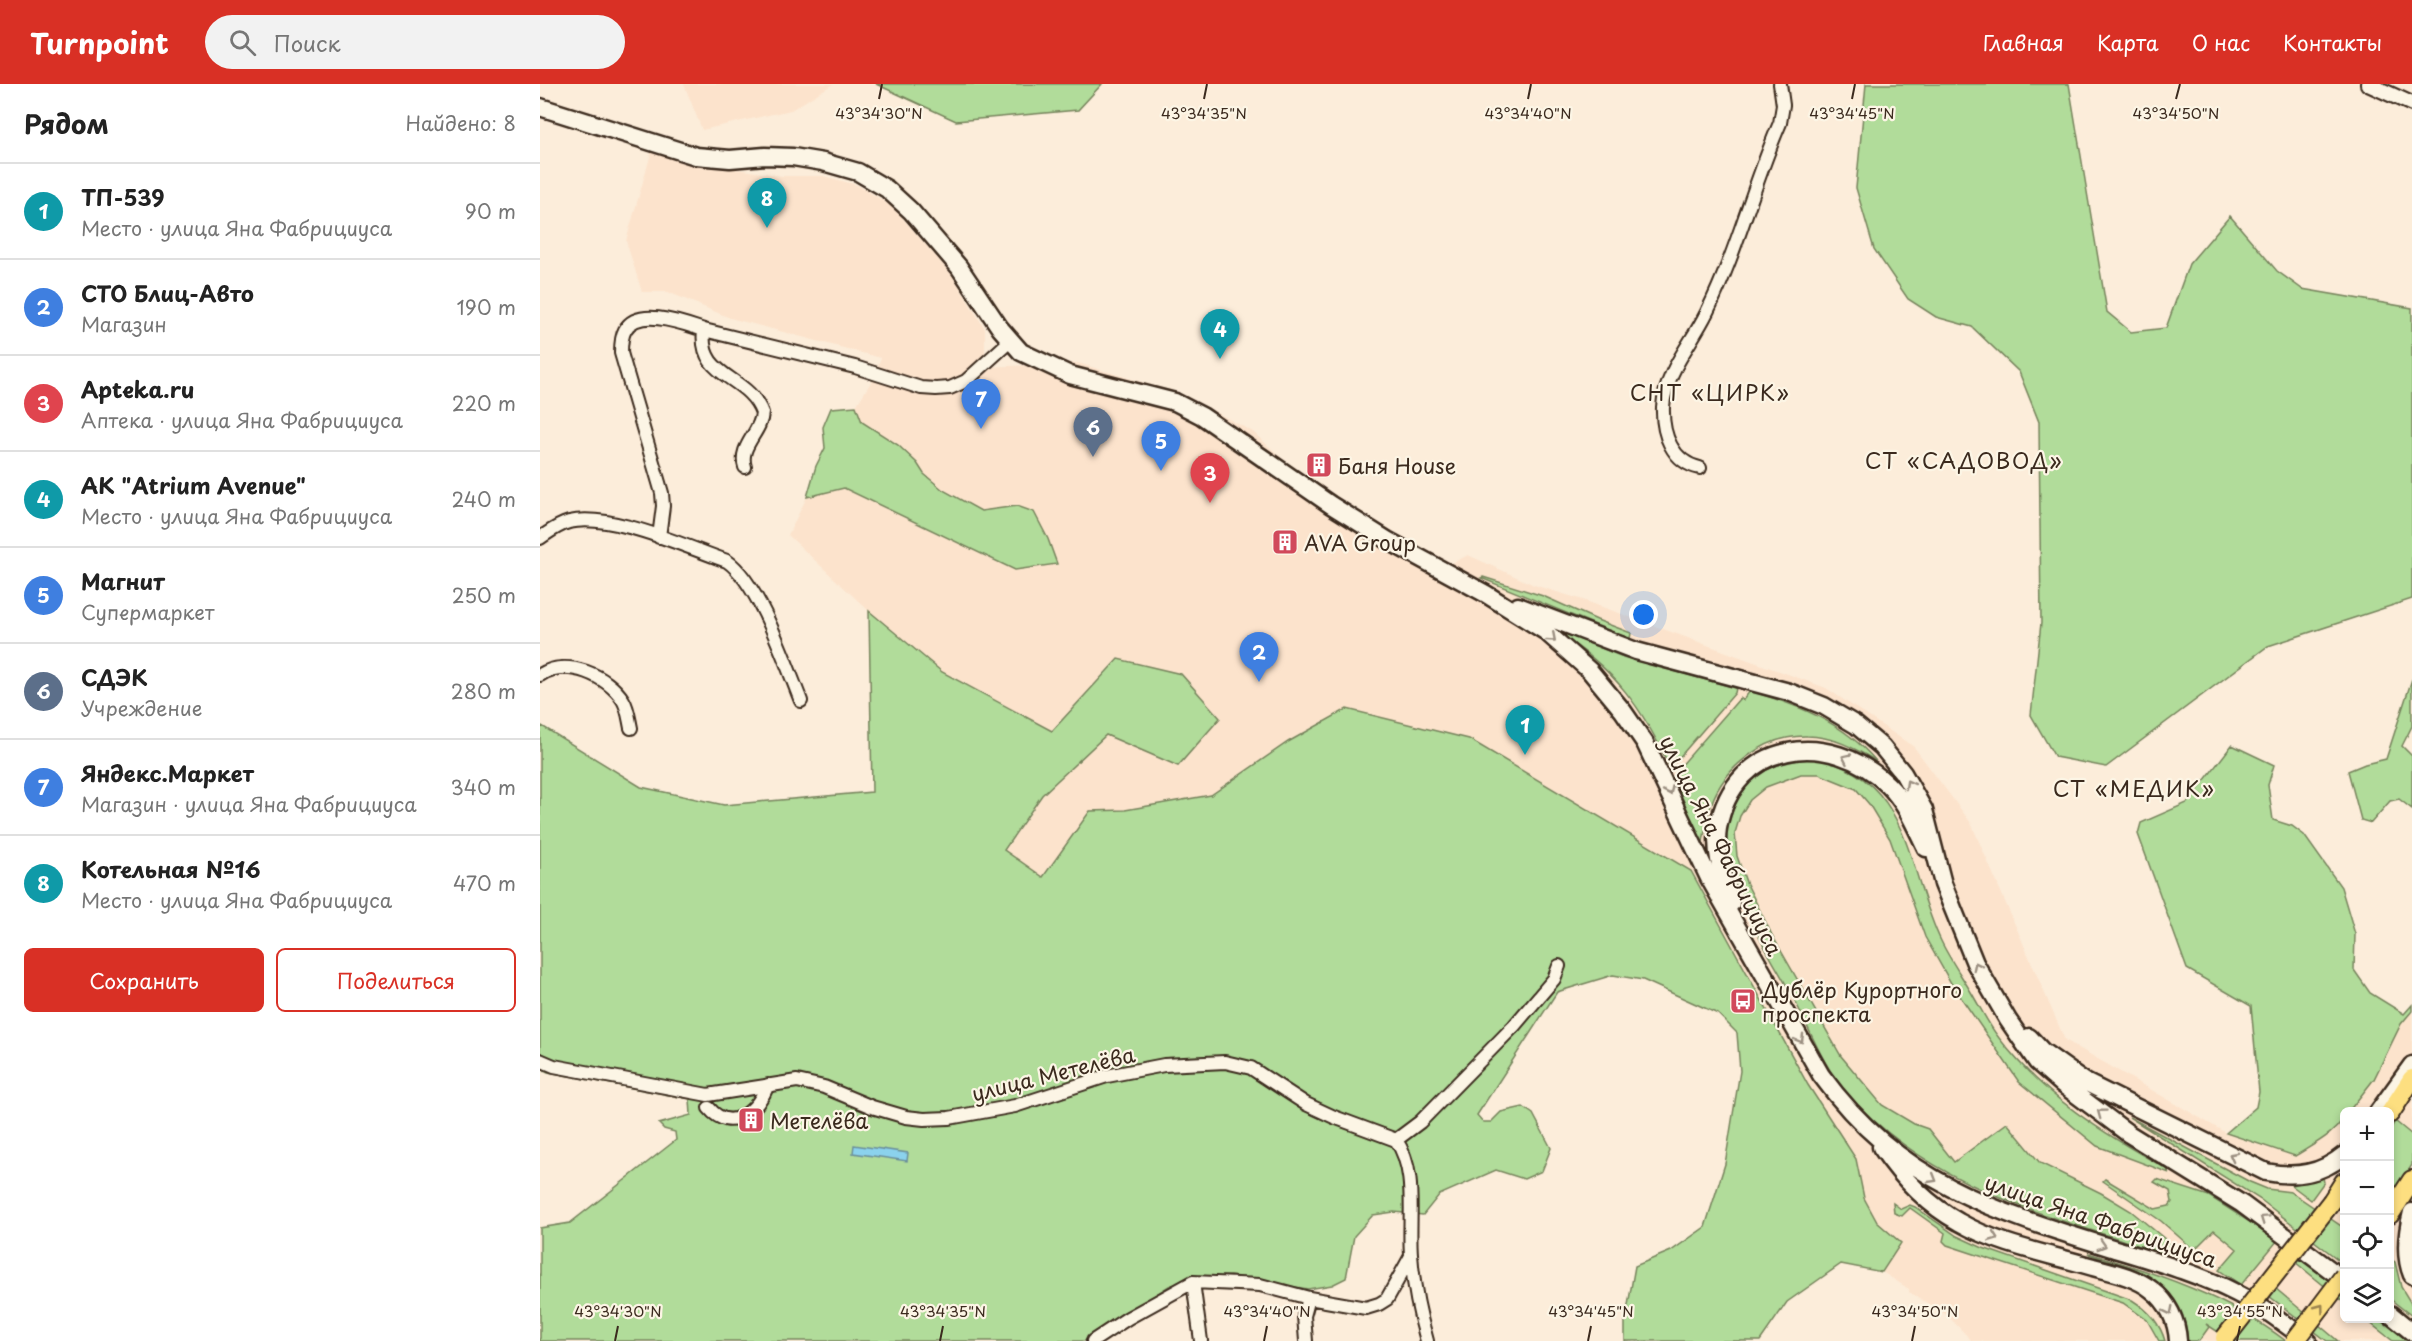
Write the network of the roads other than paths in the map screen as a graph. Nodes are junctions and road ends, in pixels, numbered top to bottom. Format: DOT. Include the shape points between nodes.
graph roads {
  1 [pos="1780,84"];
  2 [pos="2368,84"];
  3 [pos="2412,104"];
  4 [pos="540,107"];
  5 [pos="704,330"];
  6 [pos="1010,341"];
  7 [pos="745,467"];
  8 [pos="1700,468"];
  9 [pos="659,537"];
  10 [pos="540,538"];
  11 [pos="1486,594"];
  12 [pos="540,675"];
  13 [pos="801,701"];
  14 [pos="631,728"];
  15 [pos="1943,884"];
  16 [pos="1740,934"];
  17 [pos="1558,966"];
  18 [pos="1994,997"];
  19 [pos="540,1060"];
  20 [pos="2412,1065"];
  21 [pos="2412,1079"];
  22 [pos="768,1085"];
  23 [pos="709,1102"];
  24 [pos="2383,1107"];
  25 [pos="2394,1107"];
  26 [pos="1872,1134"];
  27 [pos="1396,1140"];
  28 [pos="2340,1158"];
  29 [pos="2412,1180"];
  30 [pos="2340,1188"];
  31 [pos="2394,1208"];
  32 [pos="2412,1212"];
  33 [pos="1411,1256"];
  34 [pos="2340,1275"];
  35 [pos="2412,1275"];
  36 [pos="1193,1282"];
  37 [pos="2340,1283"];
  38 [pos="1309,1298"];
  39 [pos="2394,1317"];
  40 [pos="2412,1332"];
  41 [pos="2224,1339"];
  42 [pos="1093,1341"];
  43 [pos="1201,1341"];
  44 [pos="1306,1341"];
  45 [pos="1427,1341"];
  46 [pos="2178,1341"];
  47 [pos="2295,1341"];
  48 [pos="2308,1341"];
  1 -- 8 [label="street" via="1780,123 1707,312 1667,385 1663,428 1682,461"];
  2 -- 3 [label="street"];
  4 -- 6 [label="main road, улица Яна Фабрициуса" via="696,156 793,157 858,172 887,189 911,211 959,267"];
  5 -- 6 [label="street" via="936,389 966,381"];
  5 -- 7 [label="street" via="702,345 710,362 754,398 762,412 758,430 743,453"];
  5 -- 9 [label="street" via="644,318 631,323 622,340 621,353 662,493"];
  6 -- 11 [label="main road, улица Яна Фабрициуса" via="1034,359 1070,375 1175,402 1193,411 1340,511"];
  9 -- 10 [label="street" via="593,520 569,522"];
  9 -- 13 [label="street" via="727,561 744,576"];
  15 -- 11 [label="main road, улица Яна Фабрициуса, one-way" via="1924,810 1882,747 1856,725 1789,692 1636,651"];
  11 -- 16 [label="main road, улица Яна Фабрициуса, one-way" via="1545,632 1590,671 1623,711 1649,752"];
  12 -- 14 [label="street" via="568,669 600,677 625,703"];
  15 -- 16 [label="main road, one-way" via="1912,818 1888,785 1835,752 1788,751 1757,764 1743,776 1731,789 1722,809 1718,853"];
  18 -- 15 [label="main road, улица Яна Фабрициуса, one-way"];
  16 -- 26 [label="main road, улица Яна Фабрициуса, one-way" via="1821,1075"];
  17 -- 27 [label="street" via="1554,979 1529,1010 1420,1122"];
  28 -- 18 [label="main road, one-way" via="2316,1172 2282,1176 2266,1172 2087,1083 2042,1051"];
  34 -- 18 [label="main road, улица Яна Фабрициуса, one-way" via="2242,1204 2128,1134 2061,1083 2037,1062"];
  19 -- 23 [label="street"];
  20 -- 24 [label="main road"];
  21 -- 25 [label="main road"];
  22 -- 23 [label="street, улица Метелёва"];
  22 -- 23 [label="street" via="755,1108 730,1120 717,1117"];
  22 -- 27 [label="street, улица Метелёва" via="796,1081 824,1087 906,1117 949,1118 1015,1106 1107,1076 1164,1065 1225,1062 1251,1068 1306,1104"];
  26 -- 46 [label="main road, one-way" via="1909,1185 1959,1222 1992,1237 2115,1273 2151,1289 2165,1302"];
  26 -- 48 [label="main road, улица Яна Фабрициуса, one-way" via="1917,1170 1951,1190 2046,1228 2196,1275 2270,1312"];
  27 -- 33 [label="street" via="1408,1170"];
  29 -- 31 [label="main road"];
  30 -- 41 [label="main road, bridge"];
  32 -- 35 [label="main road" via="2407,1250"];
  33 -- 38 [label="street" via="1391,1292 1379,1304 1366,1308"];
  33 -- 45 [label="street"];
  36 -- 38 [label="street" via="1260,1285"];
  36 -- 42 [label="street"];
  36 -- 43 [label="street"];
  47 -- 37 [label="main road, one-way, bridge"];
  38 -- 44 [label="street" via="1304,1316"];
  39 -- 40 [label="main road"];
}
